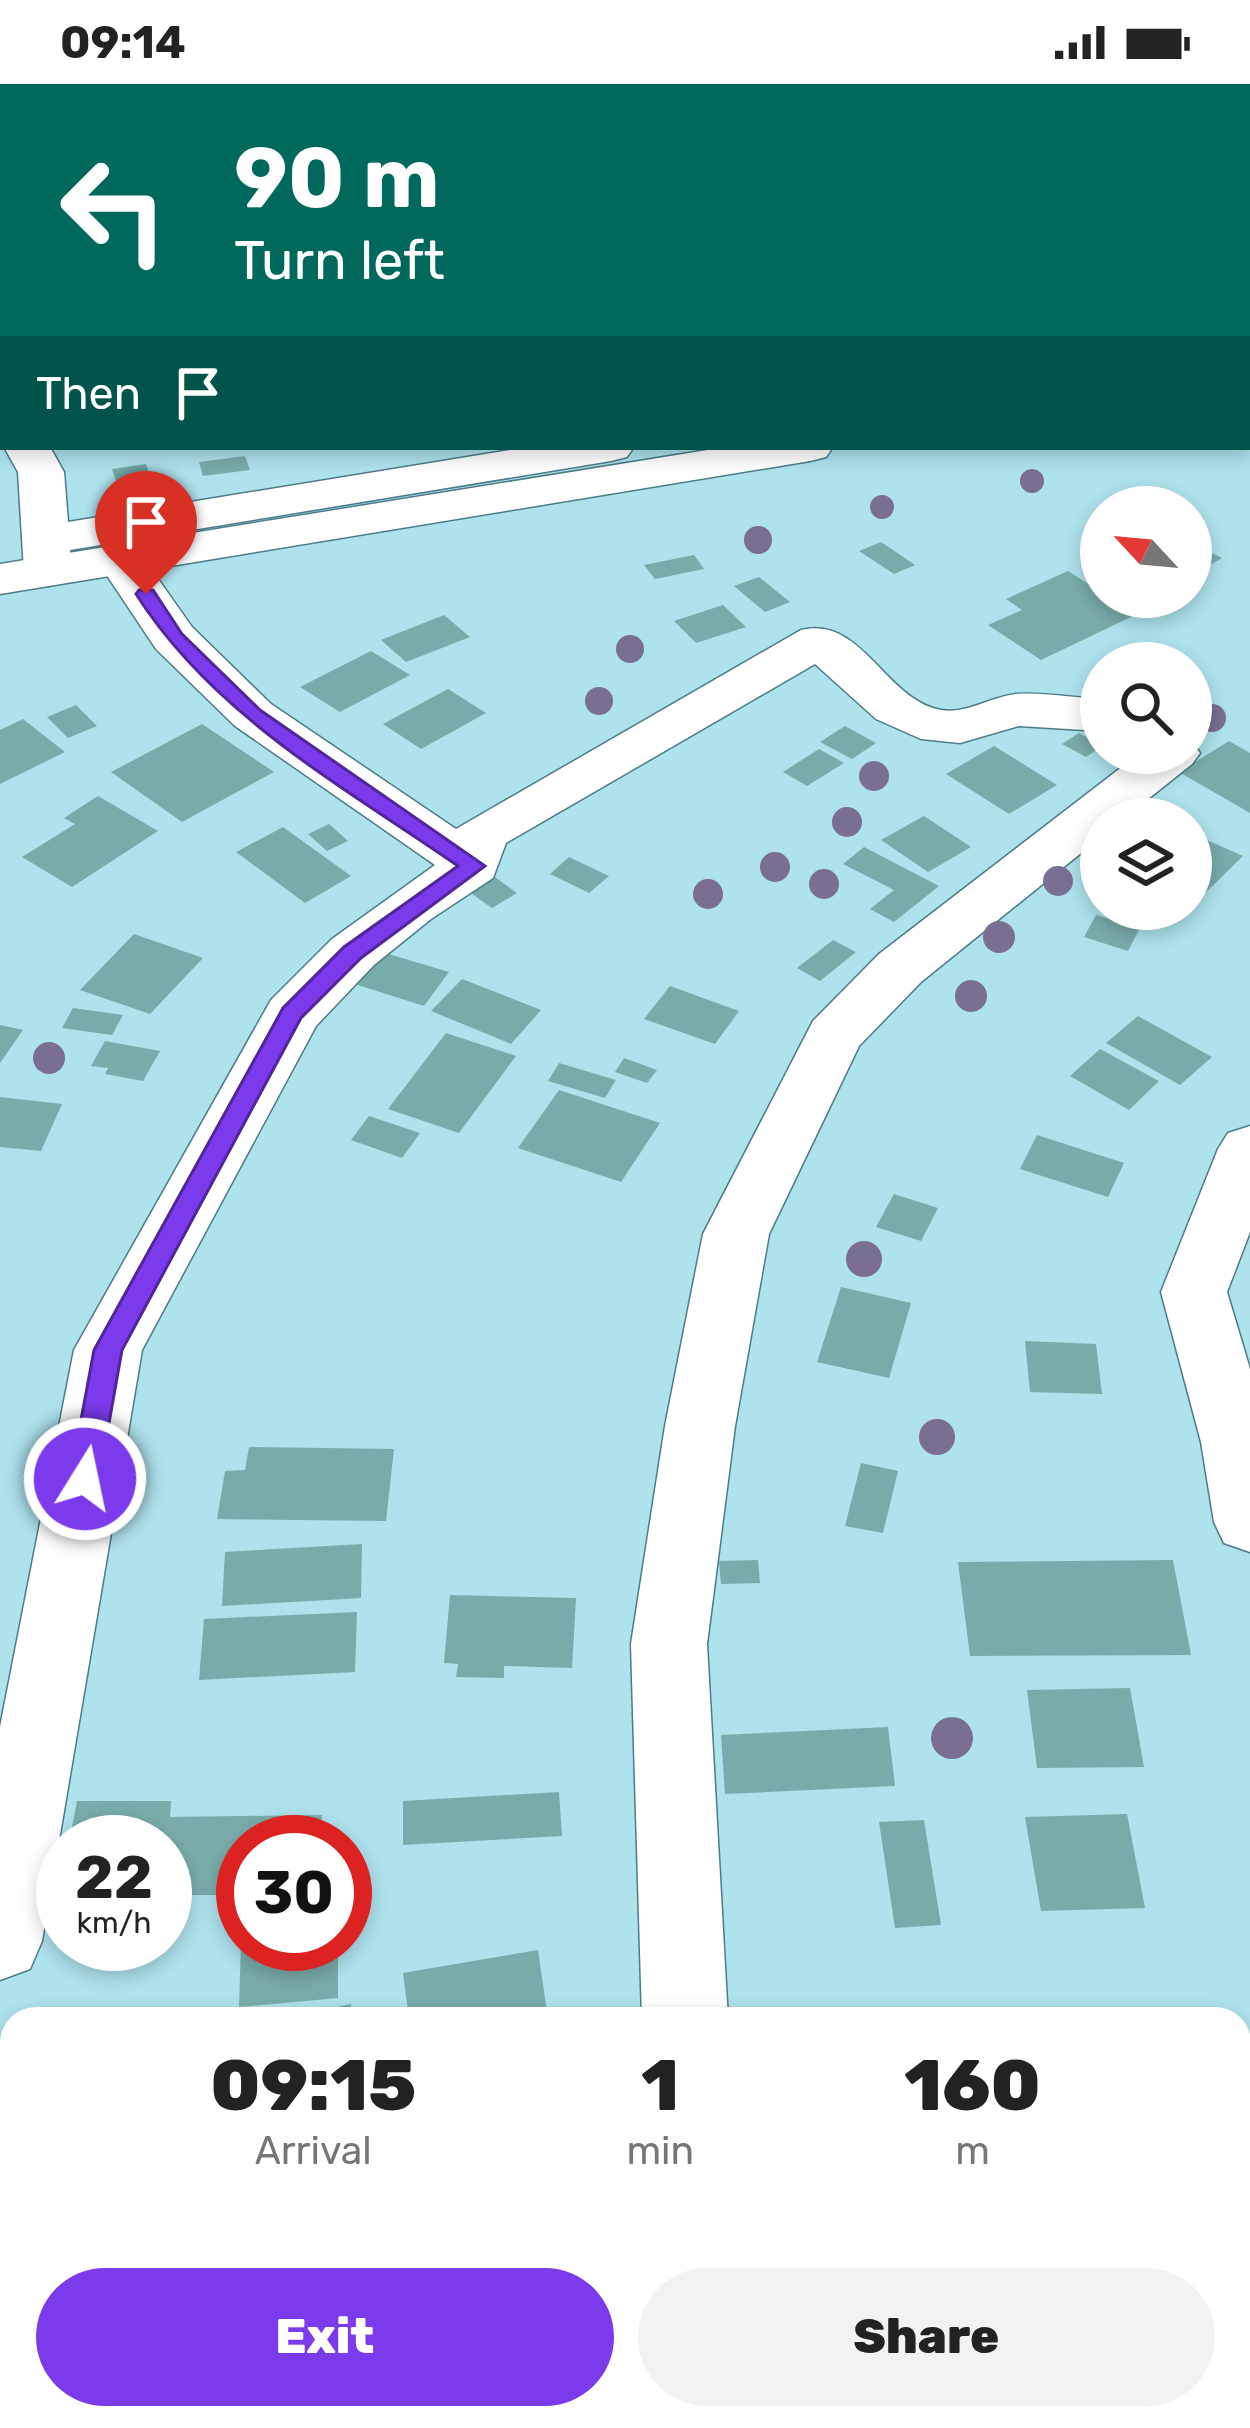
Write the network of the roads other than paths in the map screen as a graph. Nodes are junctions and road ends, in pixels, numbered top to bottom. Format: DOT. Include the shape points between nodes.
graph roads {
  1 [pos="30,450"];
  2 [pos="572,450"];
  3 [pos="792,450"];
  4 [pos="401,463"];
  5 [pos="46,556"];
  6 [pos="120,559"];
  7 [pos="0,579"];
  8 [pos="1080,714"];
  9 [pos="1146,774"];
  10 [pos="473,866"];
  11 [pos="1250,1149"];
  12 [pos="1250,1522"];
  13 [pos="0,1941"];
  14 [pos="684,2007"];
  1 -- 5 [label="street" via="41,472"];
  2 -- 4 [label="street"];
  3 -- 6 [label="street"];
  4 -- 5 [label="street"];
  5 -- 6 [label="street"];
  5 -- 7 [label="street"];
  6 -- 10 [label="street" via="174,638 253,715"];
  8 -- 10 [label="street" via="1016,710 960,727 921,723 819,641 480,836"];
  9 -- 14 [label="street" via="900,968 834,1035 736,1234 669,1644"];
  10 -- 13 [label="street" via="352,952 292,1013 108,1350"];
  11 -- 12 [label="street" via="1194,1292"];
}
